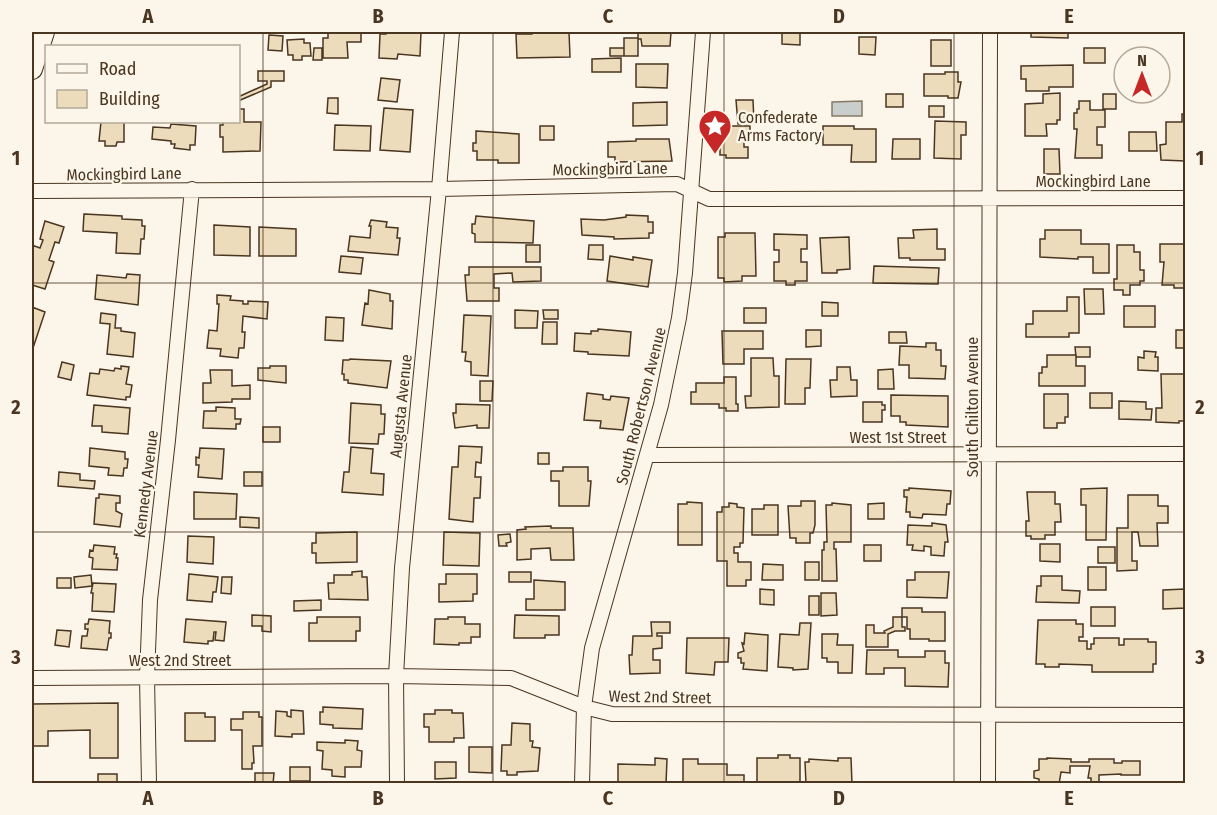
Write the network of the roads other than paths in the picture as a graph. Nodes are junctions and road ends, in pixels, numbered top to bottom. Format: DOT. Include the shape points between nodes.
graph roads {
  1 [pos="44,32"];
  2 [pos="452,32"];
  3 [pos="703,32"];
  4 [pos="990,32"];
  5 [pos="32,69"];
  6 [pos="192,189"];
  7 [pos="439,189"];
  8 [pos="692,190"];
  9 [pos="32,191"];
  10 [pos="989,198"];
  11 [pos="1185,198"];
  12 [pos="988,453"];
  13 [pos="1185,454"];
  14 [pos="648,455"];
  15 [pos="396,676"];
  16 [pos="147,677"];
  17 [pos="32,678"];
  18 [pos="584,707"];
  19 [pos="1185,714"];
  20 [pos="988,716"];
  21 [pos="149,783"];
  22 [pos="397,783"];
  23 [pos="582,783"];
  24 [pos="988,783"];
  1 -- 5 [label="main road"];
  2 -- 7 [label="street, Augusta Avenue"];
  3 -- 8 [label="street, South Robertson Avenue"];
  4 -- 10 [label="street, South Chilton Avenue"];
  6 -- 7 [label="street, Mockingbird Lane"];
  6 -- 9 [label="street, Mockingbird Lane"];
  6 -- 16 [label="street, Kennedy Avenue" via="150,600"];
  7 -- 8 [label="street, Mockingbird Lane" via="677,184"];
  7 -- 15 [label="street, Augusta Avenue" via="402,568"];
  8 -- 10 [label="street, Mockingbird Lane" via="709,199"];
  8 -- 14 [label="street, South Robertson Avenue" via="679,318"];
  10 -- 11 [label="street, Mockingbird Lane"];
  10 -- 12 [label="street, South Chilton Avenue"];
  12 -- 13 [label="street, West 1st Street"];
  12 -- 14 [label="street, West 1st Street"];
  12 -- 20 [label="street, South Chilton Avenue"];
  14 -- 18 [label="street, South Robertson Avenue" via="597,627"];
  15 -- 16 [label="street, West 2nd Street"];
  15 -- 18 [label="street, West 2nd Street" via="512,678"];
  15 -- 22 [label="street, Augusta Avenue"];
  16 -- 17 [label="street, West 2nd Street"];
  16 -- 21 [label="street, Kennedy Avenue"];
  18 -- 20 [label="street, West 2nd Street" via="612,714"];
  18 -- 23 [label="street, South Robertson Avenue"];
  19 -- 20 [label="street, West 2nd Street"];
  20 -- 24 [label="street, South Chilton Avenue"];
}
